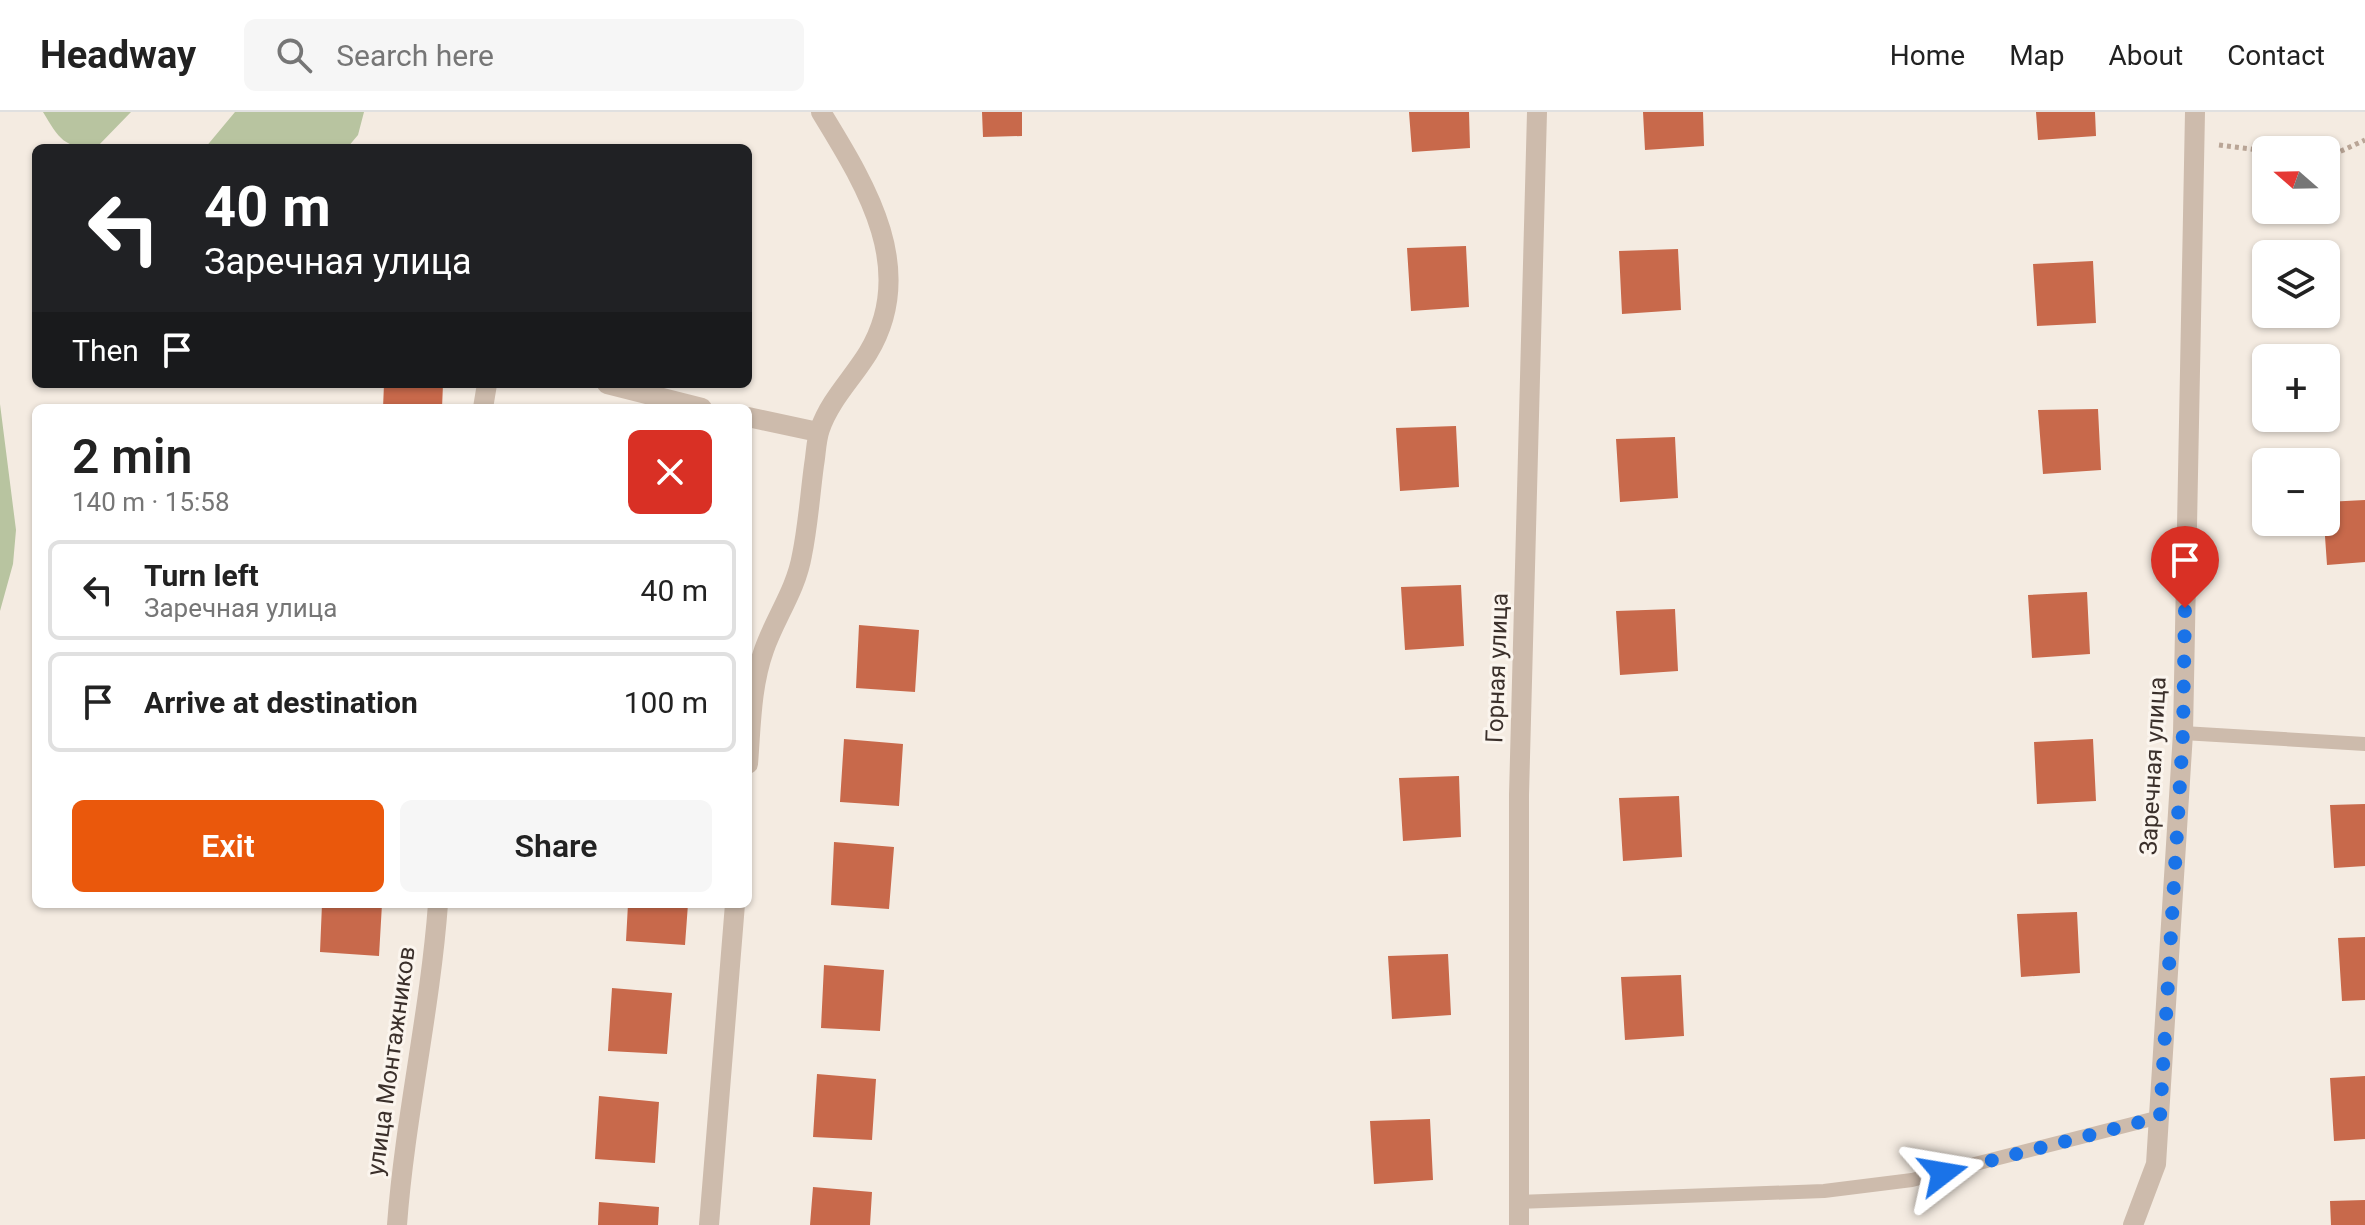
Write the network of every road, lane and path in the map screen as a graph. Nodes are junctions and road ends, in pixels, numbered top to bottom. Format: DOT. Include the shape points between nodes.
graph roads {
  1 [pos="821,112"];
  2 [pos="1537,112"];
  3 [pos="2195,112"];
  4 [pos="2365,140"];
  5 [pos="2195,141"];
  6 [pos="2252,149"];
  7 [pos="2340,152"];
  8 [pos="623,388"];
  9 [pos="686,404"];
  10 [pos="752,418"];
  11 [pos="818,432"];
  12 [pos="752,723"];
  13 [pos="2183,733"];
  14 [pos="2365,744"];
  15 [pos="438,908"];
  16 [pos="735,908"];
  17 [pos="2160,1117"];
  18 [pos="1519,1202"];
  19 [pos="397,1225"];
  20 [pos="709,1225"];
  21 [pos="1519,1225"];
  22 [pos="2133,1225"];
  1 -- 11 [label="street" via="881,225 890,288 869,351"];
  2 -- 18 [label="street, Горная улица" via="1519,795"];
  3 -- 5 [label="street, Заречная улица"];
  4 -- 7 [label="path"];
  5 -- 6 [label="path"];
  5 -- 13 [label="street, Заречная улица"];
  8 -- 9 [label="street"];
  10 -- 11 [label="street"];
  11 -- 12 [label="street" via="802,557 763,651"];
  13 -- 14 [label="lane"];
  13 -- 17 [label="street, Заречная улица"];
  15 -- 19 [label="street, улица Монтажников"];
  16 -- 20 [label="street"];
  17 -- 18 [label="lane" via="1912,1180 1824,1191"];
  17 -- 22 [label="street, Заречная улица" via="2156,1164"];
  18 -- 21 [label="street, Горная улица"];
}
